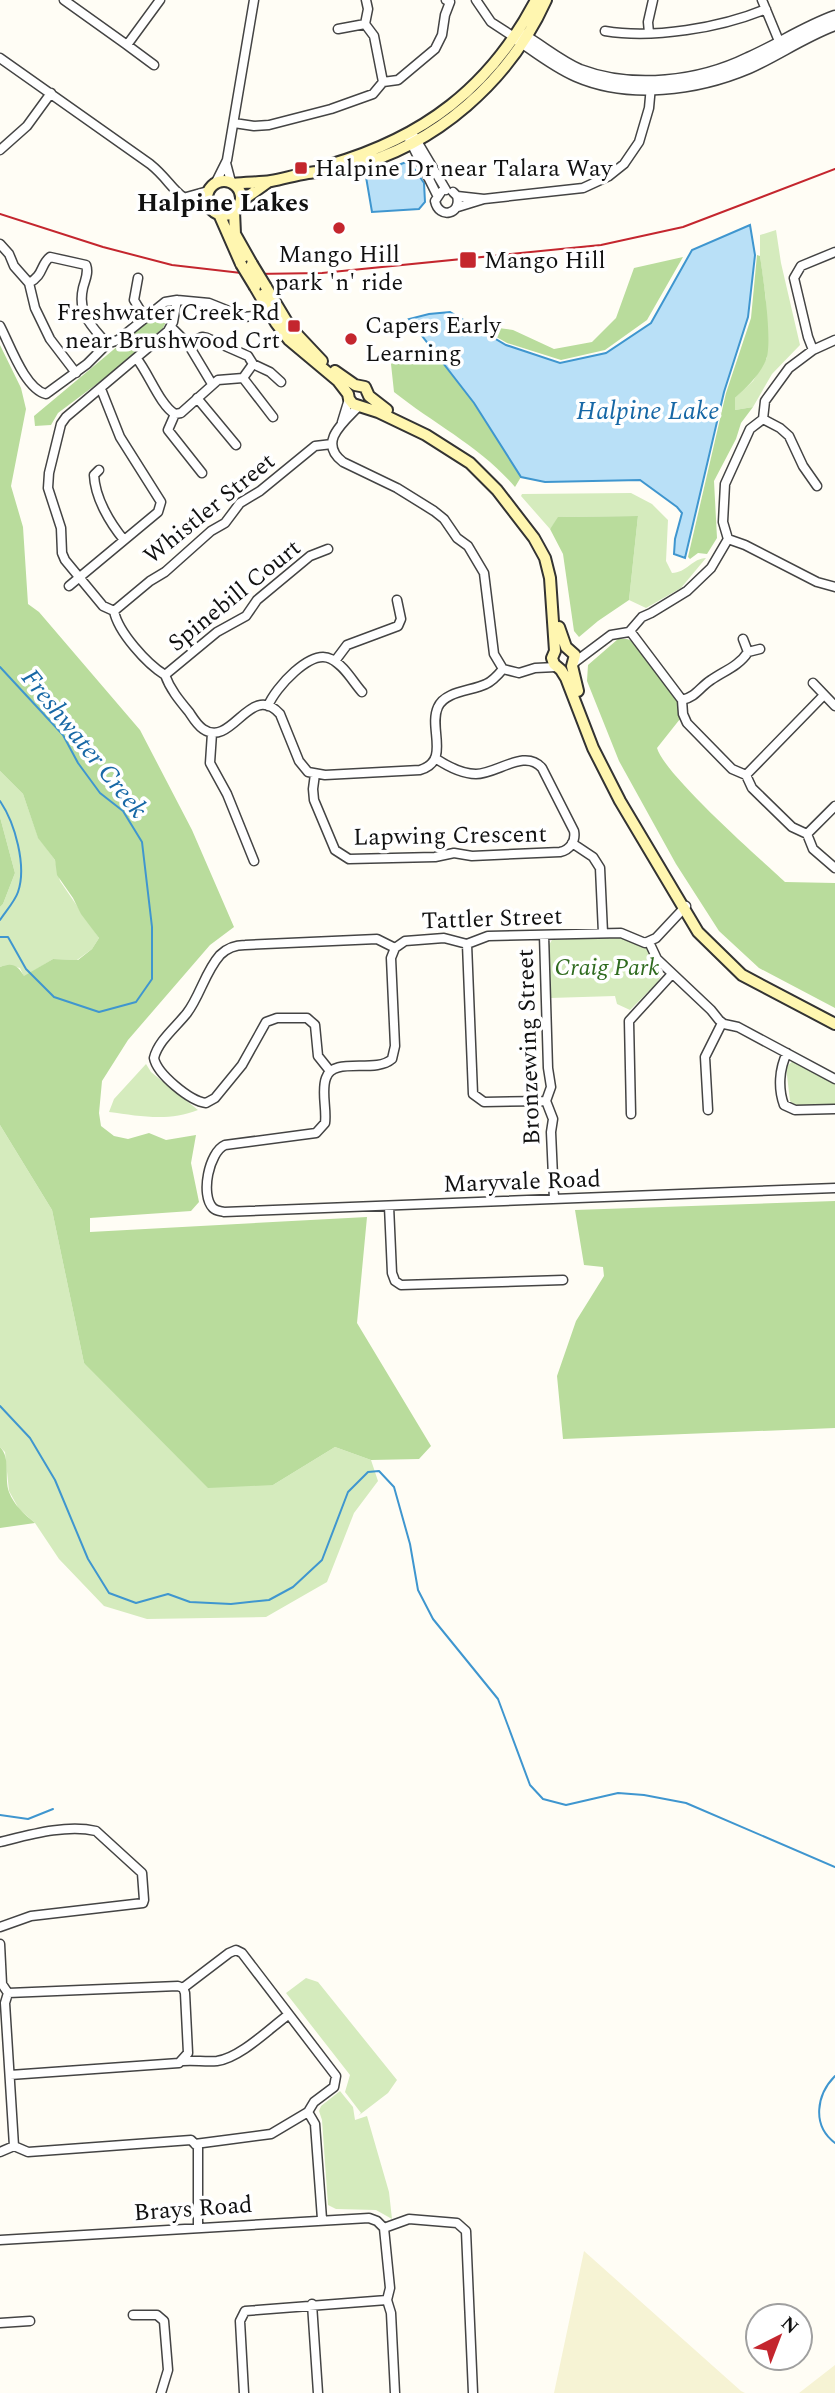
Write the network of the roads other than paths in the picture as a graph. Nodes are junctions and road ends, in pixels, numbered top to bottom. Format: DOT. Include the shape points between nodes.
graph roads {
  1 [pos="64,0"];
  2 [pos="160,0"];
  3 [pos="254,0"];
  4 [pos="366,0"];
  5 [pos="476,0"];
  6 [pos="536,0"];
  7 [pos="546,0"];
  8 [pos="653,0"];
  9 [pos="448,1"];
  10 [pos="764,4"];
  11 [pos="835,16"];
  12 [pos="365,24"];
  13 [pos="835,25"];
  14 [pos="338,29"];
  15 [pos="605,31"];
  16 [pos="649,33"];
  17 [pos="520,37"];
  18 [pos="127,46"];
  19 [pos="781,46"];
  20 [pos="0,58"];
  21 [pos="155,65"];
  22 [pos="383,82"];
  23 [pos="651,85"];
  24 [pos="51,93"];
  25 [pos="234,123"];
  26 [pos="412,138"];
  27 [pos="0,150"];
  28 [pos="226,163"];
  29 [pos="270,181"];
  30 [pos="232,183"];
  31 [pos="212,187"];
  32 [pos="446,190"];
  33 [pos="437,195"];
  34 [pos="457,195"];
  35 [pos="183,198"];
  36 [pos="484,199"];
  37 [pos="237,206"];
  38 [pos="458,207"];
  39 [pos="214,211"];
  40 [pos="0,244"];
  41 [pos="835,252"];
  42 [pos="247,264"];
  43 [pos="138,278"];
  44 [pos="29,283"];
  45 [pos="177,300"];
  46 [pos="271,306"];
  47 [pos="145,318"];
  48 [pos="0,326"];
  49 [pos="171,327"];
  50 [pos="835,340"];
  51 [pos="107,344"];
  52 [pos="188,344"];
  53 [pos="813,350"];
  54 [pos="136,359"];
  55 [pos="253,364"];
  56 [pos="76,373"];
  57 [pos="243,378"];
  58 [pos="281,382"];
  59 [pos="212,384"];
  60 [pos="101,389"];
  61 [pos="197,398"];
  62 [pos="357,398"];
  63 [pos="175,414"];
  64 [pos="273,417"];
  65 [pos="763,419"];
  66 [pos="332,444"];
  67 [pos="236,445"];
  68 [pos="99,470"];
  69 [pos="202,473"];
  70 [pos="817,486"];
  71 [pos="728,539"];
  72 [pos="124,540"];
  73 [pos="328,549"];
  74 [pos="82,581"];
  75 [pos="69,586"];
  76 [pos="835,587"];
  77 [pos="397,600"];
  78 [pos="114,611"];
  79 [pos="630,631"];
  80 [pos="743,639"];
  81 [pos="591,649"];
  82 [pos="760,649"];
  83 [pos="561,650"];
  84 [pos="748,652"];
  85 [pos="335,661"];
  86 [pos="566,666"];
  87 [pos="535,668"];
  88 [pos="503,669"];
  89 [pos="166,675"];
  90 [pos="813,683"];
  91 [pos="362,692"];
  92 [pos="824,695"];
  93 [pos="682,700"];
  94 [pos="268,706"];
  95 [pos="835,706"];
  96 [pos="212,733"];
  97 [pos="435,758"];
  98 [pos="315,774"];
  99 [pos="746,775"];
  100 [pos="835,806"];
  101 [pos="807,834"];
  102 [pos="572,843"];
  103 [pos="254,861"];
  104 [pos="835,869"];
  105 [pos="685,907"];
  106 [pos="603,933"];
  107 [pos="544,935"];
  108 [pos="649,942"];
  109 [pos="467,944"];
  110 [pos="395,948"];
  111 [pos="672,974"];
  112 [pos="835,1017"];
  113 [pos="722,1023"];
  114 [pos="835,1024"];
  115 [pos="786,1053"];
  116 [pos="330,1071"];
  117 [pos="835,1079"];
  118 [pos="546,1101"];
  119 [pos="835,1109"];
  120 [pos="708,1110"];
  121 [pos="631,1114"];
  122 [pos="835,1188"];
  123 [pos="554,1199"];
  124 [pos="389,1206"];
  125 [pos="563,1280"];
  126 [pos="0,1842"];
  127 [pos="0,1927"];
  128 [pos="0,1944"];
  129 [pos="183,1988"];
  130 [pos="8,1993"];
  131 [pos="288,2015"];
  132 [pos="183,2061"];
  133 [pos="10,2075"];
  134 [pos="308,2112"];
  135 [pos="195,2144"];
  136 [pos="14,2147"];
  137 [pos="0,2152"];
  138 [pos="322,2219"];
  139 [pos="198,2228"];
  140 [pos="384,2228"];
  141 [pos="0,2240"];
  142 [pos="387,2300"];
  143 [pos="312,2304"];
  144 [pos="133,2315"];
  145 [pos="30,2321"];
  146 [pos="0,2323"];
  147 [pos="161,2393"];
  148 [pos="244,2393"];
  149 [pos="318,2393"];
  150 [pos="396,2393"];
  151 [pos="473,2393"];
  1 -- 18 [label="street"];
  2 -- 18 [label="street"];
  3 -- 25 [label="street"];
  4 -- 12 [label="street"];
  5 -- 17 [label="street" via="486,15"];
  6 -- 17 [label="main road"];
  7 -- 17 [label="main road"];
  8 -- 16 [label="street"];
  9 -- 22 [label="street" via="435,49 398,80"];
  10 -- 16 [label="street" via="745,17"];
  10 -- 19 [label="street"];
  11 -- 19 [label="street"];
  12 -- 14 [label="street"];
  12 -- 22 [label="street" via="374,36"];
  13 -- 19 [label="street"];
  15 -- 16 [label="street"];
  17 -- 23 [label="street" via="588,72"];
  17 -- 26 [label="main road" via="468,92"];
  18 -- 21 [label="street"];
  19 -- 23 [label="street" via="713,72"];
  20 -- 24 [label="street"];
  22 -- 25 [label="street" via="373,94 331,109 269,125"];
  23 -- 36 [label="street" via="639,142 615,173 583,188"];
  24 -- 27 [label="street" via="27,126"];
  24 -- 35 [label="street" via="158,171"];
  25 -- 28 [label="street"];
  26 -- 29 [label="main road" via="351,167"];
  26 -- 32 [label="street"];
  26 -- 33 [label="street"];
  28 -- 30 [label="street"];
  28 -- 31 [label="street"];
  29 -- 30 [label="main road"];
  29 -- 37 [label="main road"];
  30 -- 31 [label="main road"];
  30 -- 37 [label="main road" via="240,192"];
  31 -- 35 [label="street"];
  31 -- 39 [label="main road" via="207,202"];
  32 -- 33 [label="street"];
  32 -- 34 [label="street"];
  33 -- 38 [label="street" via="439,211 449,214"];
  34 -- 36 [label="street"];
  34 -- 38 [label="street"];
  35 -- 39 [label="street"];
  36 -- 38 [label="street"];
  37 -- 39 [label="main road" via="224,215"];
  37 -- 42 [label="main road" via="235,234"];
  39 -- 42 [label="main road"];
  40 -- 44 [label="street"];
  41 -- 53 [label="street" via="801,265 794,278"];
  42 -- 46 [label="main road, bridge"];
  43 -- 47 [label="street" via="134,300"];
  44 -- 51 [label="street" via="40,276 50,257 86,265 83,314"];
  44 -- 56 [label="street" via="34,308 50,339"];
  45 -- 46 [label="street" via="209,303 244,317"];
  45 -- 47 [label="street" via="162,304"];
  45 -- 49 [label="street"];
  46 -- 62 [label="main road" via="296,347"];
  47 -- 51 [label="street"];
  48 -- 56 [label="street" via="38,392 49,393"];
  49 -- 52 [label="street"];
  49 -- 54 [label="street"];
  50 -- 53 [label="street"];
  51 -- 56 [label="street"];
  52 -- 55 [label="street" via="207,338 248,356"];
  52 -- 59 [label="street"];
  53 -- 65 [label="street" via="783,375 765,401"];
  54 -- 60 [label="street"];
  54 -- 63 [label="street"];
  55 -- 57 [label="street"];
  55 -- 58 [label="street"];
  57 -- 59 [label="street"];
  57 -- 64 [label="street"];
  59 -- 61 [label="street"];
  60 -- 72 [label="street" via="120,437 161,502 158,512"];
  60 -- 74 [label="street" via="63,420 48,479 61,528 62,553"];
  61 -- 63 [label="street"];
  61 -- 67 [label="street"];
  62 -- 66 [label="street"];
  62 -- 83 [label="main road" via="442,444 497,490 545,558"];
  63 -- 69 [label="street" via="168,430"];
  65 -- 70 [label="street" via="789,436"];
  65 -- 71 [label="street" via="750,429 725,484 723,522"];
  66 -- 78 [label="street, Whistler Street" via="313,447"];
  66 -- 88 [label="street" via="343,462 440,515 468,546 484,573 494,654"];
  68 -- 72 [label="street" via="94,475 95,486"];
  71 -- 76 [label="street"];
  71 -- 79 [label="street" via="711,568 692,587 639,618"];
  72 -- 74 [label="street"];
  73 -- 89 [label="street, Spinebill Court" via="310,556 257,600 246,616 218,632"];
  74 -- 75 [label="street"];
  74 -- 78 [label="street" via="103,606"];
  77 -- 85 [label="street" via="398,626 347,645"];
  78 -- 89 [label="street" via="117,623 152,666"];
  79 -- 81 [label="street" via="614,634"];
  79 -- 93 [label="street"];
  80 -- 84 [label="street"];
  81 -- 83 [label="street"];
  81 -- 86 [label="street"];
  82 -- 84 [label="street"];
  83 -- 86 [label="main road" via="552,661"];
  83 -- 86 [label="main road" via="575,655"];
  83 -- 87 [label="street"];
  84 -- 93 [label="street" via="739,663"];
  85 -- 91 [label="street"];
  85 -- 94 [label="street" via="312,659 279,685"];
  86 -- 87 [label="street"];
  86 -- 105 [label="main road" via="604,770"];
  87 -- 88 [label="street" via="519,673"];
  88 -- 97 [label="street" via="489,682 440,704"];
  89 -- 96 [label="street" via="199,726"];
  90 -- 92 [label="street"];
  92 -- 95 [label="street"];
  92 -- 99 [label="street"];
  93 -- 99 [label="street" via="687,723 732,769"];
  94 -- 96 [label="street" via="254,707 224,731"];
  94 -- 98 [label="street" via="279,714 301,765"];
  96 -- 103 [label="street" via="210,763"];
  97 -- 98 [label="street" via="416,771"];
  97 -- 102 [label="street, Lapwing Crescent" via="476,774 534,761 542,768 573,831"];
  98 -- 102 [label="street, Lapwing Crescent" via="314,800 335,850 349,859 560,852"];
  99 -- 101 [label="street" via="752,788 792,827"];
  100 -- 101 [label="street"];
  101 -- 104 [label="street" via="813,849"];
  102 -- 106 [label="street" via="593,857 600,868"];
  105 -- 108 [label="street"];
  105 -- 112 [label="main road" via="745,969"];
  105 -- 114 [label="main road" via="698,932 742,975"];
  106 -- 107 [label="street, Tattler Street"];
  106 -- 108 [label="street, Tattler Street" via="624,933"];
  107 -- 109 [label="street, Tattler Street" via="488,936"];
  107 -- 118 [label="street, Bronzewing Street" via="551,1087"];
  108 -- 111 [label="street" via="655,957"];
  109 -- 110 [label="street, Tattler Street" via="444,938 405,942"];
  109 -- 118 [label="street" via="473,1094 484,1102"];
  110 -- 116 [label="street, Tattler Street" via="391,958 392,1059 383,1065"];
  110 -- 116 [label="street" via="377,939 231,947 215,962 192,1005 154,1058 160,1072 193,1100 206,1103 242,1065 266,1022 307,1018 317,1029 318,1056"];
  111 -- 113 [label="street"];
  111 -- 121 [label="street" via="629,1021"];
  113 -- 115 [label="street"];
  113 -- 120 [label="street" via="705,1057"];
  115 -- 117 [label="street"];
  115 -- 119 [label="street" via="780,1068 785,1105 795,1110"];
  116 -- 124 [label="street, Maryvale Road" via="325,1083 325,1123 320,1130 311,1135 225,1145 214,1153 209,1200 224,1212"];
  118 -- 123 [label="street, Bronzewing Street" via="552,1114"];
  122 -- 123 [label="street, Maryvale Road"];
  123 -- 124 [label="street, Maryvale Road"];
  124 -- 125 [label="street" via="392,1273 401,1285"];
  126 -- 127 [label="street" via="50,1832 96,1831 139,1868 144,1879 143,1903 31,1916"];
  128 -- 130 [label="street" via="2,1984"];
  129 -- 130 [label="street"];
  129 -- 131 [label="street" via="236,1950"];
  129 -- 132 [label="street" via="188,2053"];
  130 -- 133 [label="street"];
  131 -- 132 [label="street" via="224,2059"];
  131 -- 134 [label="street" via="336,2076 334,2087"];
  132 -- 133 [label="street"];
  133 -- 136 [label="street"];
  134 -- 135 [label="street" via="271,2134"];
  134 -- 138 [label="street" via="315,2124"];
  135 -- 136 [label="street" via="191,2140 28,2152"];
  135 -- 139 [label="street"];
  136 -- 137 [label="street"];
  138 -- 139 [label="street, Brays Road"];
  138 -- 140 [label="street, Brays Road" via="369,2218"];
  139 -- 141 [label="street, Brays Road"];
  140 -- 142 [label="street"];
  140 -- 151 [label="street" via="409,2219 457,2223 466,2231"];
  142 -- 143 [label="street"];
  142 -- 150 [label="street"];
  143 -- 148 [label="street" via="243,2313"];
  143 -- 149 [label="street"];
  144 -- 147 [label="street" via="157,2315 164,2321 168,2370"];
  145 -- 146 [label="street"];
}
